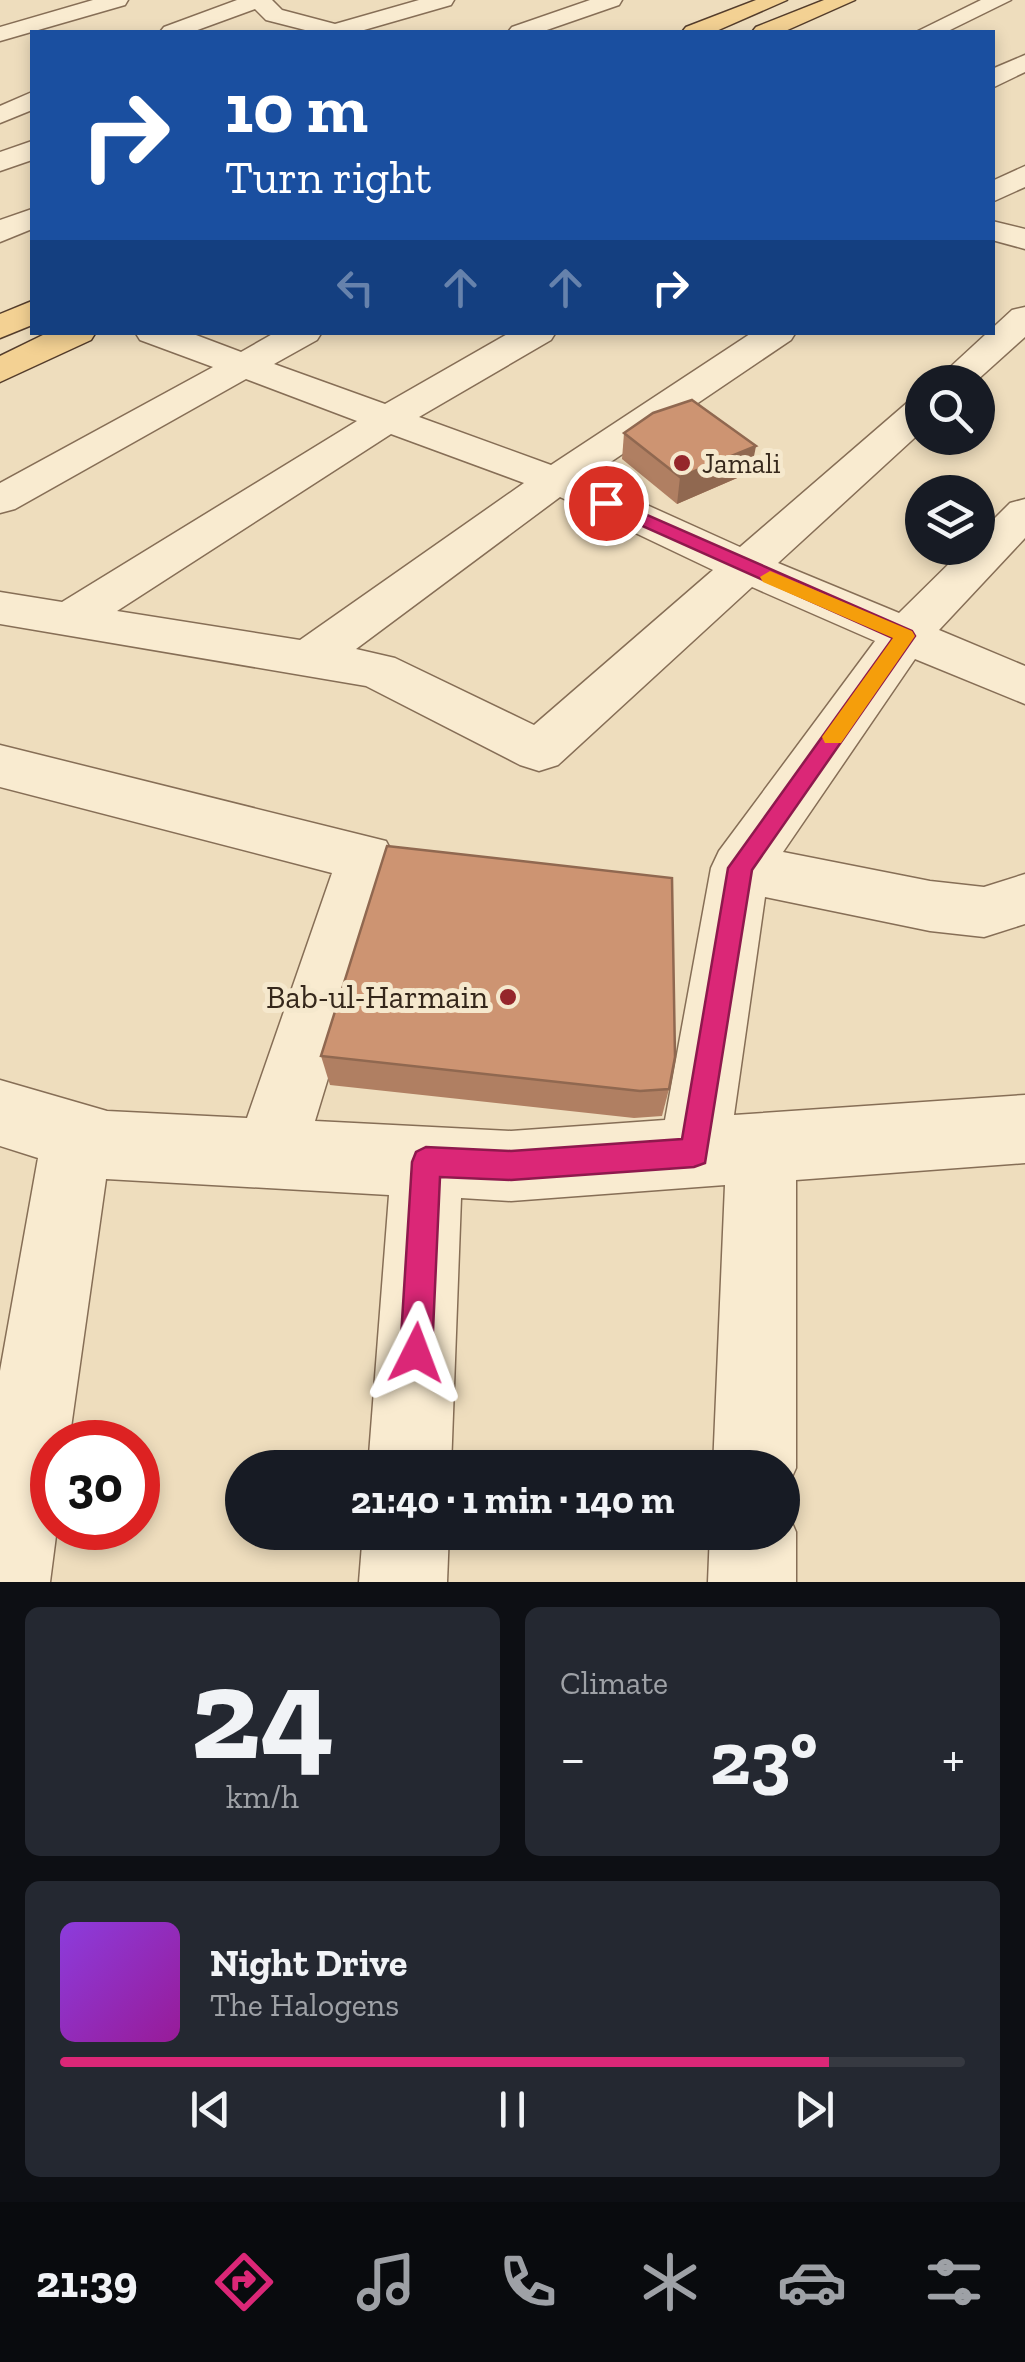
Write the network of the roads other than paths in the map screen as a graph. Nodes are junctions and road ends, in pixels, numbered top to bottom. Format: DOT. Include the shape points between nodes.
graph roads {
  1 [pos="117,0"];
  2 [pos="306,0"];
  3 [pos="443,0"];
  4 [pos="611,0"];
  5 [pos="776,0"];
  6 [pos="844,0"];
  7 [pos="1000,0"];
  8 [pos="258,4"];
  9 [pos="15,30"];
  10 [pos="178,30"];
  11 [pos="329,30"];
  12 [pos="343,30"];
  13 [pos="526,30"];
  14 [pos="699,30"];
  15 [pos="769,30"];
  16 [pos="932,30"];
  17 [pos="1025,62"];
  18 [pos="995,78"];
  19 [pos="30,101"];
  20 [pos="2,115"];
  21 [pos="30,151"];
  22 [pos="0,162"];
  23 [pos="1025,174"];
  24 [pos="995,191"];
  25 [pos="30,219"];
  26 [pos="995,231"];
  27 [pos="0,232"];
  28 [pos="1025,239"];
  29 [pos="30,313"];
  30 [pos="1025,318"];
  31 [pos="0,326"];
  32 [pos="72,335"];
  33 [pos="161,335"];
  34 [pos="298,335"];
  35 [pos="533,335"];
  36 [pos="774,335"];
  37 [pos="241,365"];
  38 [pos="972,365"];
  39 [pos="0,371"];
  40 [pos="386,419"];
  41 [pos="905,425"];
  42 [pos="559,482"];
  43 [pos="0,500"];
  44 [pos="1025,512"];
  45 [pos="748,568"];
  46 [pos="0,608"];
  47 [pos="70,620"];
  48 [pos="905,636"];
  49 [pos="308,659"];
  50 [pos="1025,686"];
  51 [pos="0,766"];
  52 [pos="740,868"];
  53 [pos="1025,899"];
  54 [pos="0,1113"];
  55 [pos="1025,1129"];
  56 [pos="77,1136"];
  57 [pos="728,1150"];
  58 [pos="270,1153"];
  59 [pos="426,1162"];
  60 [pos="411,1450"];
  61 [pos="753,1450"];
  62 [pos="405,1550"];
  63 [pos="753,1550"];
  64 [pos="6,1582"];
  65 [pos="403,1582"];
  66 [pos="752,1582"];
  1 -- 9 [label="street"];
  2 -- 8 [label="street"];
  3 -- 12 [label="street"];
  4 -- 13 [label="street"];
  5 -- 14 [label="main road"];
  6 -- 15 [label="main road"];
  7 -- 16 [label="street"];
  8 -- 10 [label="street"];
  8 -- 11 [label="street"];
  17 -- 18 [label="street"];
  19 -- 20 [label="street"];
  21 -- 22 [label="street"];
  23 -- 24 [label="street"];
  25 -- 27 [label="street"];
  26 -- 28 [label="street"];
  29 -- 31 [label="main road"];
  30 -- 38 [label="street"];
  32 -- 39 [label="main road"];
  33 -- 37 [label="street"];
  34 -- 37 [label="street"];
  35 -- 40 [label="street"];
  36 -- 42 [label="street"];
  37 -- 40 [label="street"];
  37 -- 43 [label="street"];
  40 -- 42 [label="street"];
  40 -- 47 [label="street"];
  41 -- 45 [label="street"];
  42 -- 45 [label="street"];
  42 -- 49 [label="street"];
  44 -- 48 [label="street"];
  45 -- 48 [label="street"];
  45 -- 49 [label="street" via="539,752 377,670"];
  46 -- 47 [label="street"];
  47 -- 49 [label="street"];
  48 -- 50 [label="street"];
  48 -- 52 [label="street"];
  51 -- 58 [label="street" via="366,858"];
  52 -- 53 [label="street" via="984,912"];
  52 -- 57 [label="street"];
  54 -- 56 [label="street"];
  55 -- 57 [label="street"];
  56 -- 58 [label="street" via="106,1146"];
  56 -- 64 [label="street"];
  57 -- 59 [label="street" via="511,1166"];
  57 -- 61 [label="street"];
  58 -- 59 [label="street"];
  59 -- 60 [label="street"];
  62 -- 65 [label="street"];
  63 -- 66 [label="street"];
}
